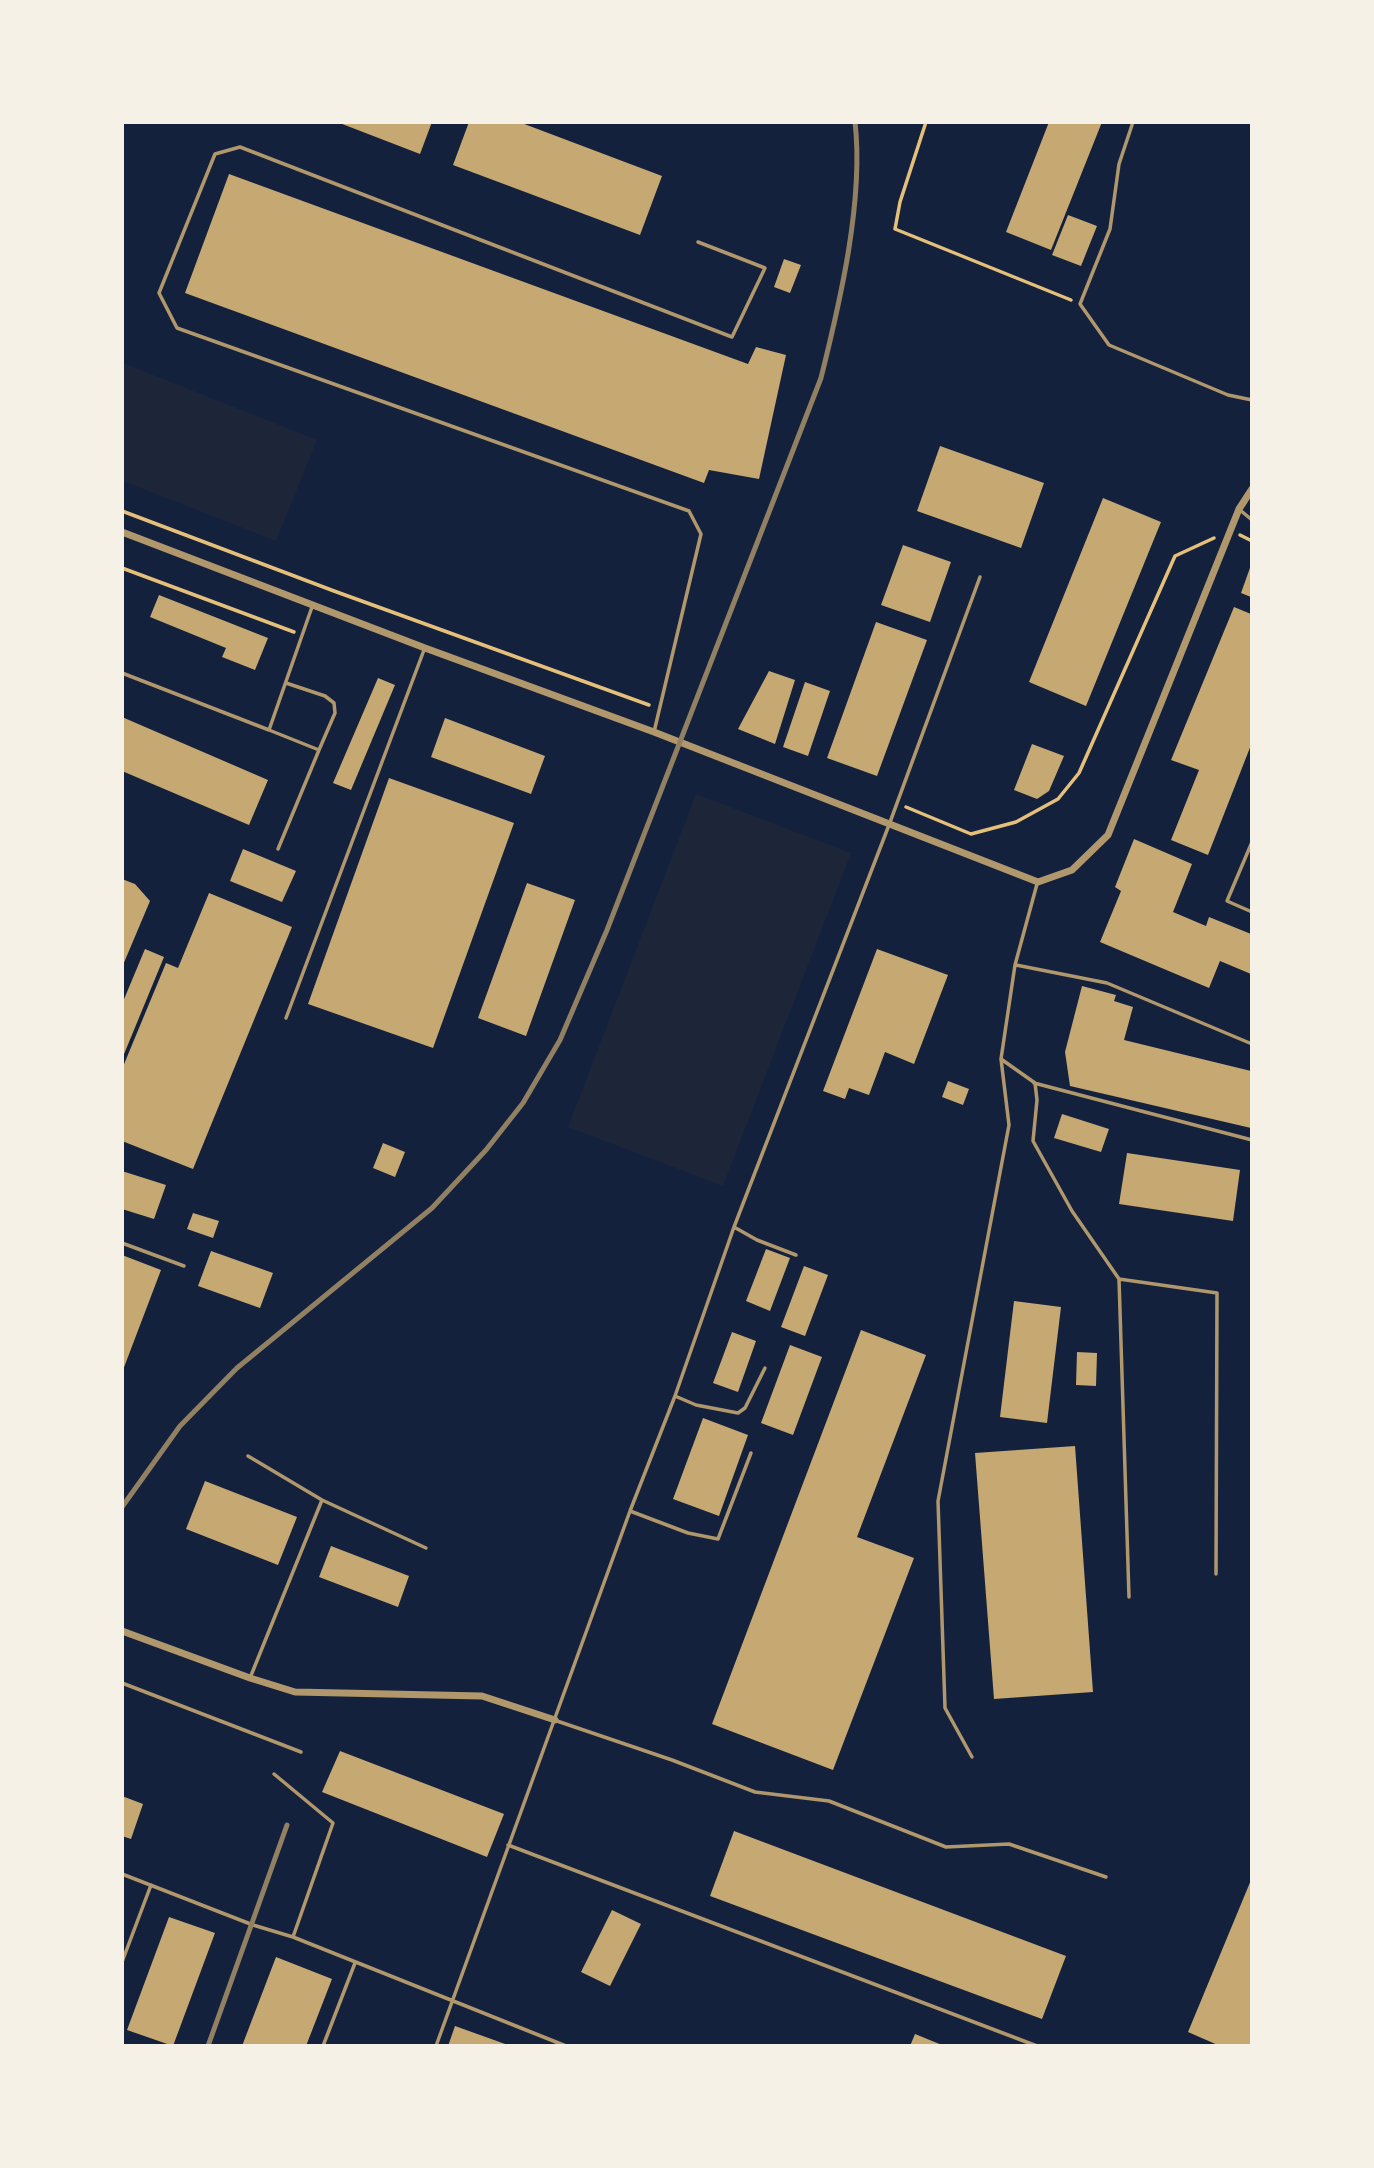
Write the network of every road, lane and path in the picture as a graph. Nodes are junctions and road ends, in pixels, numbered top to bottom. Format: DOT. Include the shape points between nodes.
graph roads {
  1 [pos="926,122"];
  2 [pos="1133,122"];
  3 [pos="698,242"];
  4 [pos="1080,304"];
  5 [pos="1251,400"];
  6 [pos="1251,489"];
  7 [pos="1240,509"];
  8 [pos="122,511"];
  9 [pos="1251,520"];
  10 [pos="1231,530"];
  11 [pos="122,532"];
  12 [pos="1251,541"];
  13 [pos="122,568"];
  14 [pos="980,577"];
  15 [pos="312,605"];
  16 [pos="302,635"];
  17 [pos="425,648"];
  18 [pos="122,673"];
  19 [pos="286,683"];
  20 [pos="660,709"];
  21 [pos="269,730"];
  22 [pos="654,732"];
  23 [pos="319,750"];
  24 [pos="898,803"];
  25 [pos="889,825"];
  26 [pos="1251,842"];
  27 [pos="278,849"];
  28 [pos="1038,882"];
  29 [pos="1251,912"];
  30 [pos="1015,965"];
  31 [pos="286,1018"];
  32 [pos="1251,1044"];
  33 [pos="1002,1059"];
  34 [pos="1035,1083"];
  35 [pos="1251,1140"];
  36 [pos="734,1227"];
  37 [pos="122,1243"];
  38 [pos="796,1255"];
  39 [pos="184,1265"];
  40 [pos="1119,1279"];
  41 [pos="765,1368"];
  42 [pos="675,1395"];
  43 [pos="751,1453"];
  44 [pos="248,1456"];
  45 [pos="322,1500"];
  46 [pos="630,1511"];
  47 [pos="426,1548"];
  48 [pos="1216,1574"];
  49 [pos="1129,1597"];
  50 [pos="122,1631"];
  51 [pos="250,1678"];
  52 [pos="122,1683"];
  53 [pos="555,1720"];
  54 [pos="301,1752"];
  55 [pos="972,1757"];
  56 [pos="274,1774"];
  57 [pos="508,1845"];
  58 [pos="122,1874"];
  59 [pos="1106,1877"];
  60 [pos="151,1885"];
  61 [pos="293,1937"];
  62 [pos="122,1962"];
  63 [pos="355,1963"];
  64 [pos="453,2001"];
  65 [pos="323,2046"];
  66 [pos="436,2046"];
  67 [pos="566,2046"];
  68 [pos="1037,2046"];
  1 -- 4 [label="path" via="895,229"];
  2 -- 4 [label="lane" via="1119,164 1110,229"];
  3 -- 20 [label="lane" via="765,268 732,337 240,147 215,154 159,293 177,328 690,511 701,534"];
  4 -- 5 [label="lane" via="1109,345 1228,395"];
  6 -- 7 [label="street"];
  7 -- 9 [label="lane"];
  7 -- 10 [label="street"];
  8 -- 20 [label="path"];
  10 -- 12 [label="path"];
  10 -- 24 [label="path" via="1175,556 1079,773 1058,799 1016,822 971,834"];
  10 -- 28 [label="street" via="1108,835 1072,870"];
  11 -- 15 [label="street"];
  13 -- 16 [label="path"];
  14 -- 24 [label="lane"];
  15 -- 16 [label="lane"];
  15 -- 17 [label="street"];
  16 -- 19 [label="lane"];
  17 -- 22 [label="street"];
  17 -- 31 [label="lane"];
  18 -- 21 [label="lane"];
  19 -- 21 [label="lane"];
  19 -- 23 [label="lane" via="334,703 335,713"];
  20 -- 22 [label="lane"];
  21 -- 23 [label="lane"];
  22 -- 25 [label="street"];
  23 -- 27 [label="lane"];
  24 -- 25 [label="lane"];
  25 -- 28 [label="street"];
  25 -- 36 [label="lane"];
  26 -- 29 [label="lane" via="1227,901"];
  28 -- 30 [label="lane"];
  30 -- 32 [label="lane" via="1107,983"];
  30 -- 33 [label="lane"];
  33 -- 34 [label="lane"];
  33 -- 55 [label="lane" via="1009,1125 938,1501 945,1708"];
  34 -- 35 [label="lane"];
  34 -- 40 [label="lane" via="1033,1141 1072,1211"];
  36 -- 38 [label="lane"];
  36 -- 42 [label="lane"];
  37 -- 39 [label="lane"];
  40 -- 48 [label="lane" via="1217,1293"];
  40 -- 49 [label="lane"];
  41 -- 42 [label="lane" via="738,1413 696,1405"];
  42 -- 46 [label="lane"];
  43 -- 46 [label="lane" via="718,1539"];
  44 -- 45 [label="lane"];
  45 -- 47 [label="lane"];
  45 -- 51 [label="lane"];
  46 -- 53 [label="lane"];
  50 -- 51 [label="street"];
  51 -- 53 [label="street" via="295,1692 482,1696"];
  52 -- 54 [label="lane"];
  53 -- 57 [label="lane"];
  53 -- 59 [label="lane" via="755,1792 829,1801 946,1847 1009,1844"];
  56 -- 61 [label="lane" via="333,1823"];
  57 -- 64 [label="lane"];
  57 -- 68 [label="lane"];
  58 -- 60 [label="lane"];
  60 -- 61 [label="lane"];
  60 -- 62 [label="lane"];
  61 -- 63 [label="lane"];
  63 -- 64 [label="lane"];
  63 -- 65 [label="lane"];
  64 -- 66 [label="lane"];
  64 -- 67 [label="lane"];
}
